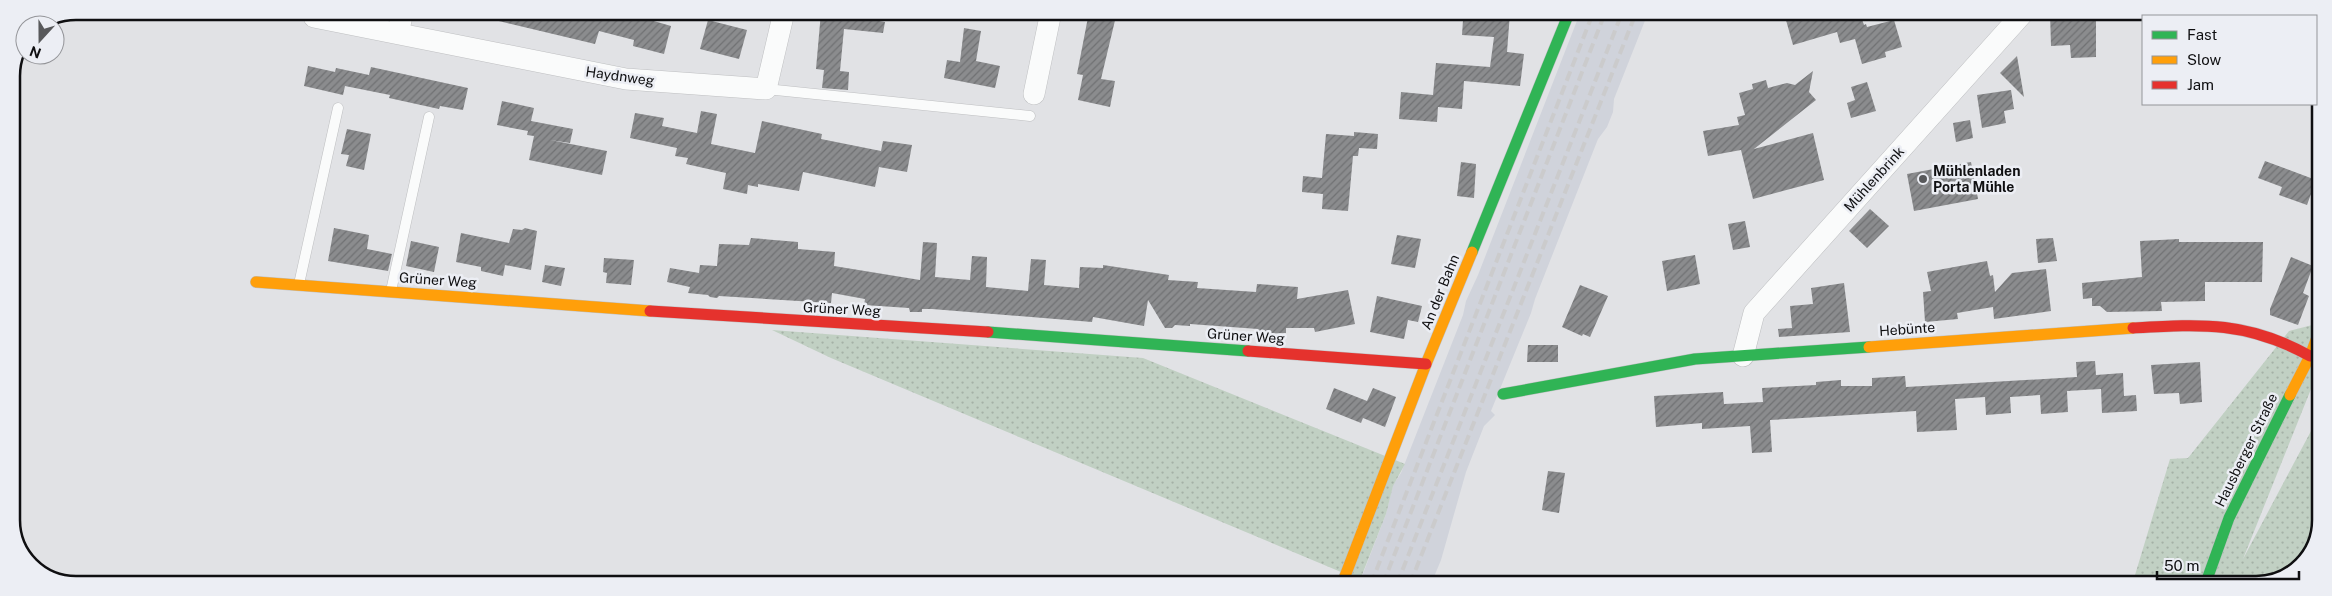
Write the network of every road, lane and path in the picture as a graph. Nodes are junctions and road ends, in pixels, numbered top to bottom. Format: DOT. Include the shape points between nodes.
graph roads {
  1 [pos="330,20"];
  2 [pos="401,20"];
  3 [pos="782,20"];
  4 [pos="1049,20"];
  5 [pos="1566,20"];
  6 [pos="2017,20"];
  7 [pos="398,33"];
  8 [pos="766,89"];
  9 [pos="1034,94"];
  10 [pos="338,108"];
  11 [pos="1030,116"];
  12 [pos="429,117"];
  13 [pos="256,282"];
  14 [pos="299,285"];
  15 [pos="391,292"];
  16 [pos="2312,351"];
  17 [pos="1743,356"];
  18 [pos="2310,356"];
  19 [pos="1426,364"];
  20 [pos="1503,394"];
  21 [pos="1345,576"];
  22 [pos="2208,576"];
  1 -- 7 [label="street, Haydnweg"];
  2 -- 7 [label="street"];
  3 -- 8 [label="street"];
  4 -- 9 [label="street"];
  5 -- 19 [label="street, An der Bahn"];
  6 -- 17 [label="street, Mühlenbrink" via="1754,313"];
  7 -- 8 [label="street, Haydnweg" via="626,79"];
  8 -- 11 [label="lane"];
  10 -- 14 [label="lane"];
  12 -- 15 [label="lane"];
  13 -- 14 [label="street, Grüner Weg"];
  14 -- 15 [label="street, Grüner Weg"];
  15 -- 19 [label="street, Grüner Weg"];
  16 -- 18 [label="street, Hausberger Straße"];
  17 -- 18 [label="street, Hebünte" via="2197,324 2264,334"];
  17 -- 20 [label="street, Hebünte" via="1695,359"];
  18 -- 22 [label="street, Hausberger Straße" via="2229,518"];
  19 -- 21 [label="street, An der Bahn"];
}
